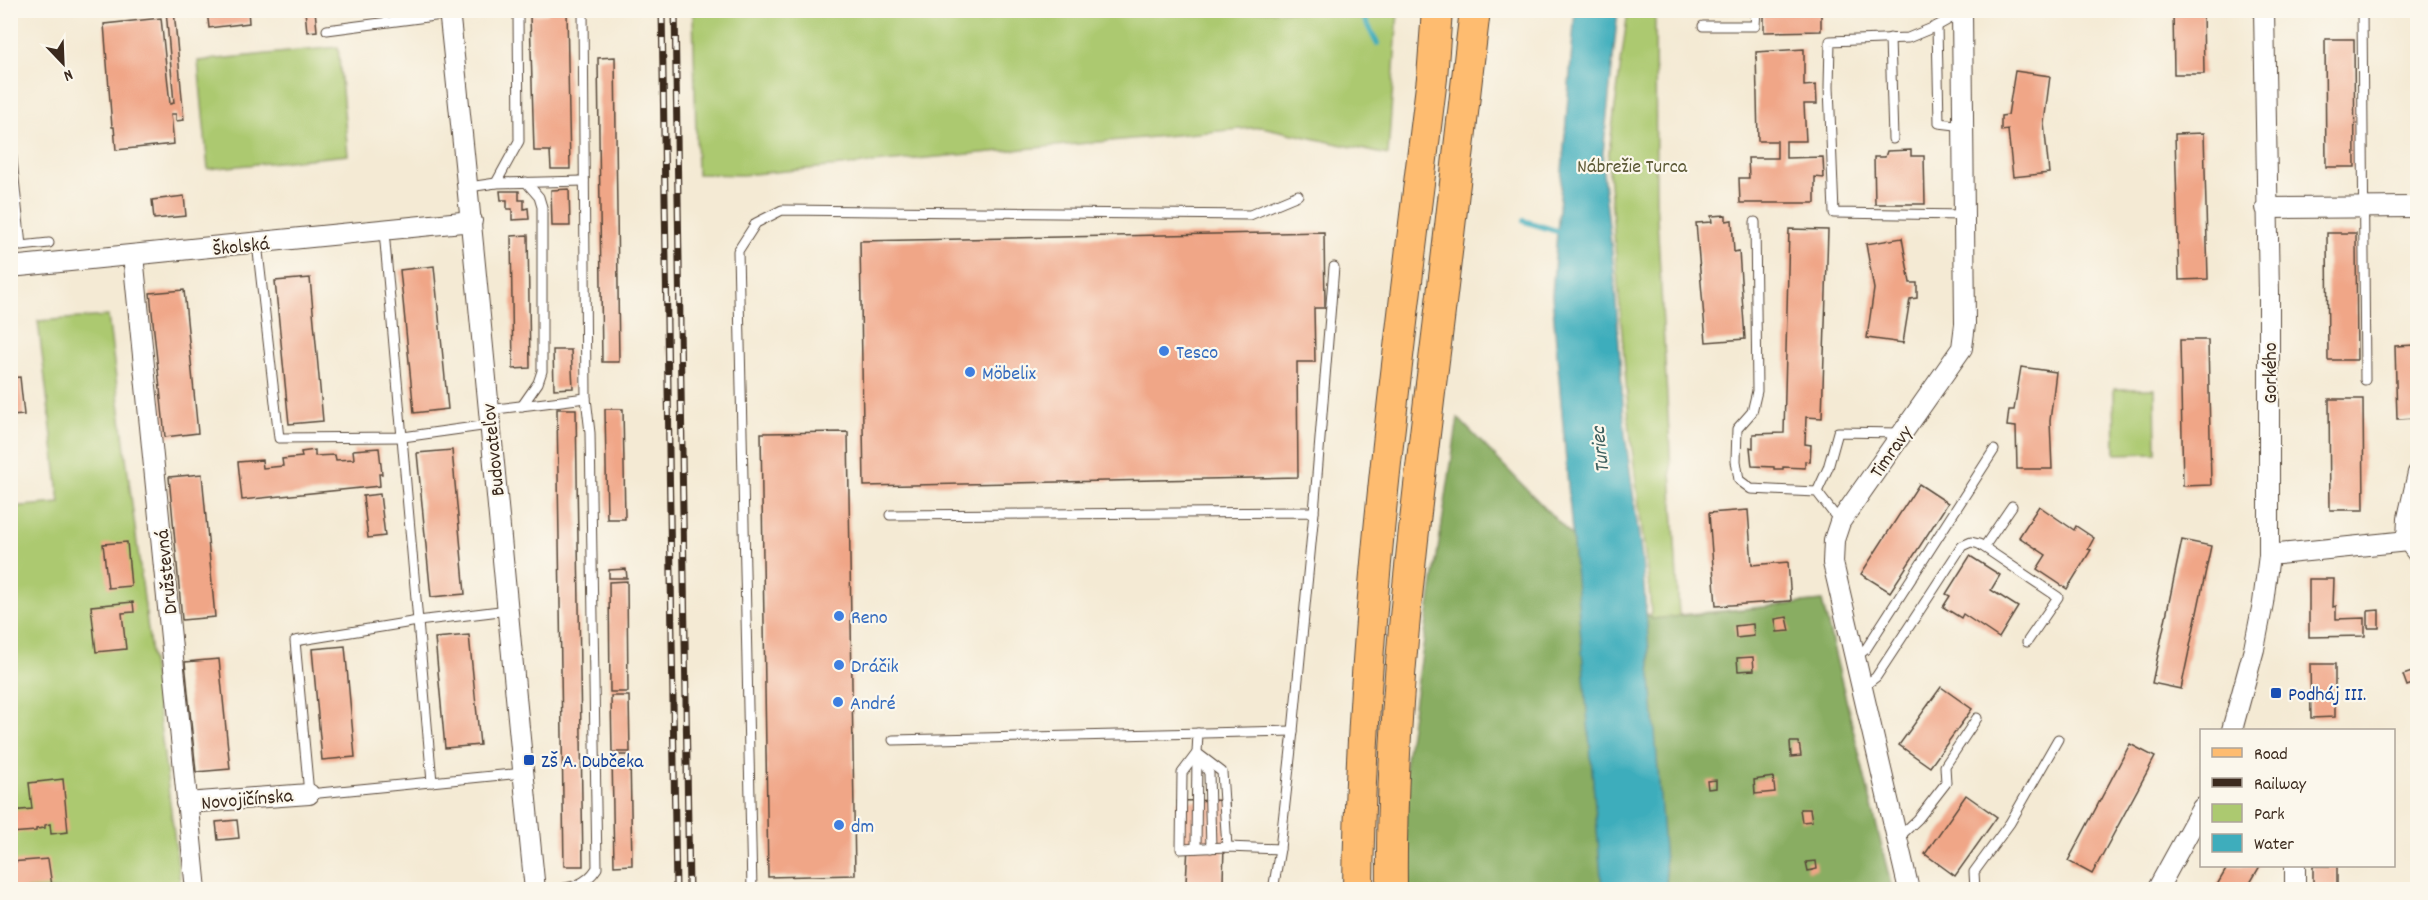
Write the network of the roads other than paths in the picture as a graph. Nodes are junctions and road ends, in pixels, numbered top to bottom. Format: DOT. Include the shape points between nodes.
graph roads {
  1 [pos="583,10"];
  2 [pos="1437,10"];
  3 [pos="1475,10"];
  4 [pos="1756,10"];
  5 [pos="2264,10"];
  6 [pos="2362,10"];
  7 [pos="1962,11"];
  8 [pos="449,12"];
  9 [pos="518,14"];
  10 [pos="1702,26"];
  11 [pos="1937,26"];
  12 [pos="327,30"];
  13 [pos="1890,39"];
  14 [pos="1964,126"];
  15 [pos="1893,139"];
  16 [pos="10,140"];
  17 [pos="584,181"];
  18 [pos="526,182"];
  19 [pos="496,183"];
  20 [pos="468,187"];
  21 [pos="1298,195"];
  22 [pos="2266,207"];
  23 [pos="2362,207"];
  24 [pos="2418,207"];
  25 [pos="1964,215"];
  26 [pos="472,220"];
  27 [pos="1755,222"];
  28 [pos="384,231"];
  29 [pos="49,243"];
  30 [pos="257,243"];
  31 [pos="133,255"];
  32 [pos="10,267"];
  33 [pos="1334,267"];
  34 [pos="2365,380"];
  35 [pos="586,398"];
  36 [pos="522,406"];
  37 [pos="488,418"];
  38 [pos="1903,433"];
  39 [pos="403,437"];
  40 [pos="1994,450"];
  41 [pos="2418,473"];
  42 [pos="1816,492"];
  43 [pos="2012,506"];
  44 [pos="1314,512"];
  45 [pos="890,515"];
  46 [pos="1840,522"];
  47 [pos="2414,544"];
  48 [pos="1984,547"];
  49 [pos="2269,555"];
  50 [pos="508,610"];
  51 [pos="418,621"];
  52 [pos="2027,642"];
  53 [pos="1854,658"];
  54 [pos="1861,689"];
  55 [pos="1977,718"];
  56 [pos="2232,729"];
  57 [pos="1293,731"];
  58 [pos="1198,733"];
  59 [pos="2058,739"];
  60 [pos="893,740"];
  61 [pos="1197,753"];
  62 [pos="523,773"];
  63 [pos="432,782"];
  64 [pos="309,794"];
  65 [pos="186,803"];
  66 [pos="2200,812"];
  67 [pos="1897,839"];
  68 [pos="1227,847"];
  69 [pos="1211,848"];
  70 [pos="1196,849"];
  71 [pos="1280,849"];
  72 [pos="2295,867"];
  73 [pos="195,890"];
  74 [pos="536,890"];
  75 [pos="548,890"];
  76 [pos="752,890"];
  77 [pos="1273,890"];
  78 [pos="1358,890"];
  79 [pos="1392,890"];
  80 [pos="1909,890"];
  81 [pos="1975,890"];
  82 [pos="2157,890"];
  83 [pos="2295,890"];
  1 -- 17 [label="lane"];
  2 -- 78 [label="main road" via="1380,514 1364,712"];
  3 -- 79 [label="main road" via="1414,522 1391,828"];
  4 -- 10 [label="lane" via="1755,26"];
  5 -- 22 [label="street, Gorkého"];
  6 -- 23 [label="lane"];
  7 -- 11 [label="lane"];
  7 -- 14 [label="street, Timravy"];
  8 -- 12 [label="lane"];
  8 -- 20 [label="street, Budovateľov"];
  9 -- 19 [label="lane" via="519,141"];
  11 -- 13 [label="lane" via="1908,38"];
  11 -- 14 [label="lane" via="1939,123"];
  13 -- 15 [label="lane"];
  13 -- 25 [label="lane" via="1830,41 1834,213"];
  14 -- 25 [label="street, Timravy"];
  16 -- 29 [label="lane" via="21,246"];
  17 -- 18 [label="lane"];
  17 -- 35 [label="lane"];
  18 -- 19 [label="lane"];
  18 -- 36 [label="lane" via="542,207 542,371"];
  19 -- 20 [label="lane"];
  20 -- 26 [label="street, Budovateľov"];
  21 -- 76 [label="lane" via="1250,215 782,210 756,223 738,251"];
  22 -- 23 [label="street"];
  22 -- 49 [label="street, Gorkého"];
  23 -- 24 [label="street"];
  23 -- 34 [label="lane"];
  25 -- 38 [label="street, Timravy" via="1962,348"];
  26 -- 28 [label="street, Školská"];
  26 -- 37 [label="street, Budovateľov"];
  27 -- 42 [label="lane" via="1756,391 1752,412 1737,429 1739,480 1751,489"];
  28 -- 30 [label="street, Školská"];
  28 -- 39 [label="lane"];
  30 -- 31 [label="street, Školská"];
  30 -- 39 [label="lane" via="279,438"];
  31 -- 32 [label="street, Školská"];
  31 -- 65 [label="street, Družstevná"];
  33 -- 44 [label="lane"];
  35 -- 36 [label="lane"];
  35 -- 75 [label="lane" via="597,868 580,885"];
  36 -- 37 [label="lane"];
  37 -- 39 [label="lane"];
  37 -- 50 [label="street, Budovateľov"];
  38 -- 42 [label="lane" via="1838,432 1828,468"];
  38 -- 46 [label="street, Timravy"];
  39 -- 51 [label="lane"];
  40 -- 53 [label="lane" via="1866,649"];
  41 -- 47 [label="street" via="2408,518"];
  42 -- 46 [label="lane"];
  43 -- 48 [label="lane"];
  44 -- 45 [label="lane"];
  44 -- 57 [label="lane"];
  46 -- 53 [label="street, Timravy" via="1833,563"];
  47 -- 49 [label="street"];
  48 -- 52 [label="lane" via="2058,597"];
  48 -- 54 [label="lane" via="1971,543 1962,546 1876,677"];
  49 -- 56 [label="street, Gorkého" via="2254,649"];
  50 -- 51 [label="lane"];
  50 -- 62 [label="street, Budovateľov"];
  51 -- 63 [label="lane"];
  51 -- 64 [label="lane" via="295,641"];
  53 -- 54 [label="street, Timravy"];
  54 -- 67 [label="street, Timravy"];
  55 -- 67 [label="lane" via="1945,766 1946,783"];
  57 -- 58 [label="lane"];
  57 -- 71 [label="lane"];
  58 -- 60 [label="lane"];
  58 -- 61 [label="lane"];
  59 -- 81 [label="lane" via="2010,823 1974,872"];
  61 -- 68 [label="lane" via="1222,772"];
  61 -- 69 [label="lane" via="1209,772"];
  61 -- 70 [label="lane"];
  61 -- 70 [label="lane" via="1182,773 1181,849"];
  62 -- 63 [label="lane"];
  62 -- 74 [label="street, Budovateľov"];
  63 -- 64 [label="lane"];
  64 -- 65 [label="street, Novojičínska"];
  65 -- 73 [label="street, Družstevná"];
  66 -- 82 [label="street"];
  67 -- 80 [label="street, Timravy"];
  68 -- 69 [label="lane"];
  68 -- 71 [label="lane"];
  69 -- 70 [label="lane"];
  71 -- 77 [label="lane"];
  72 -- 83 [label="street"];
}
